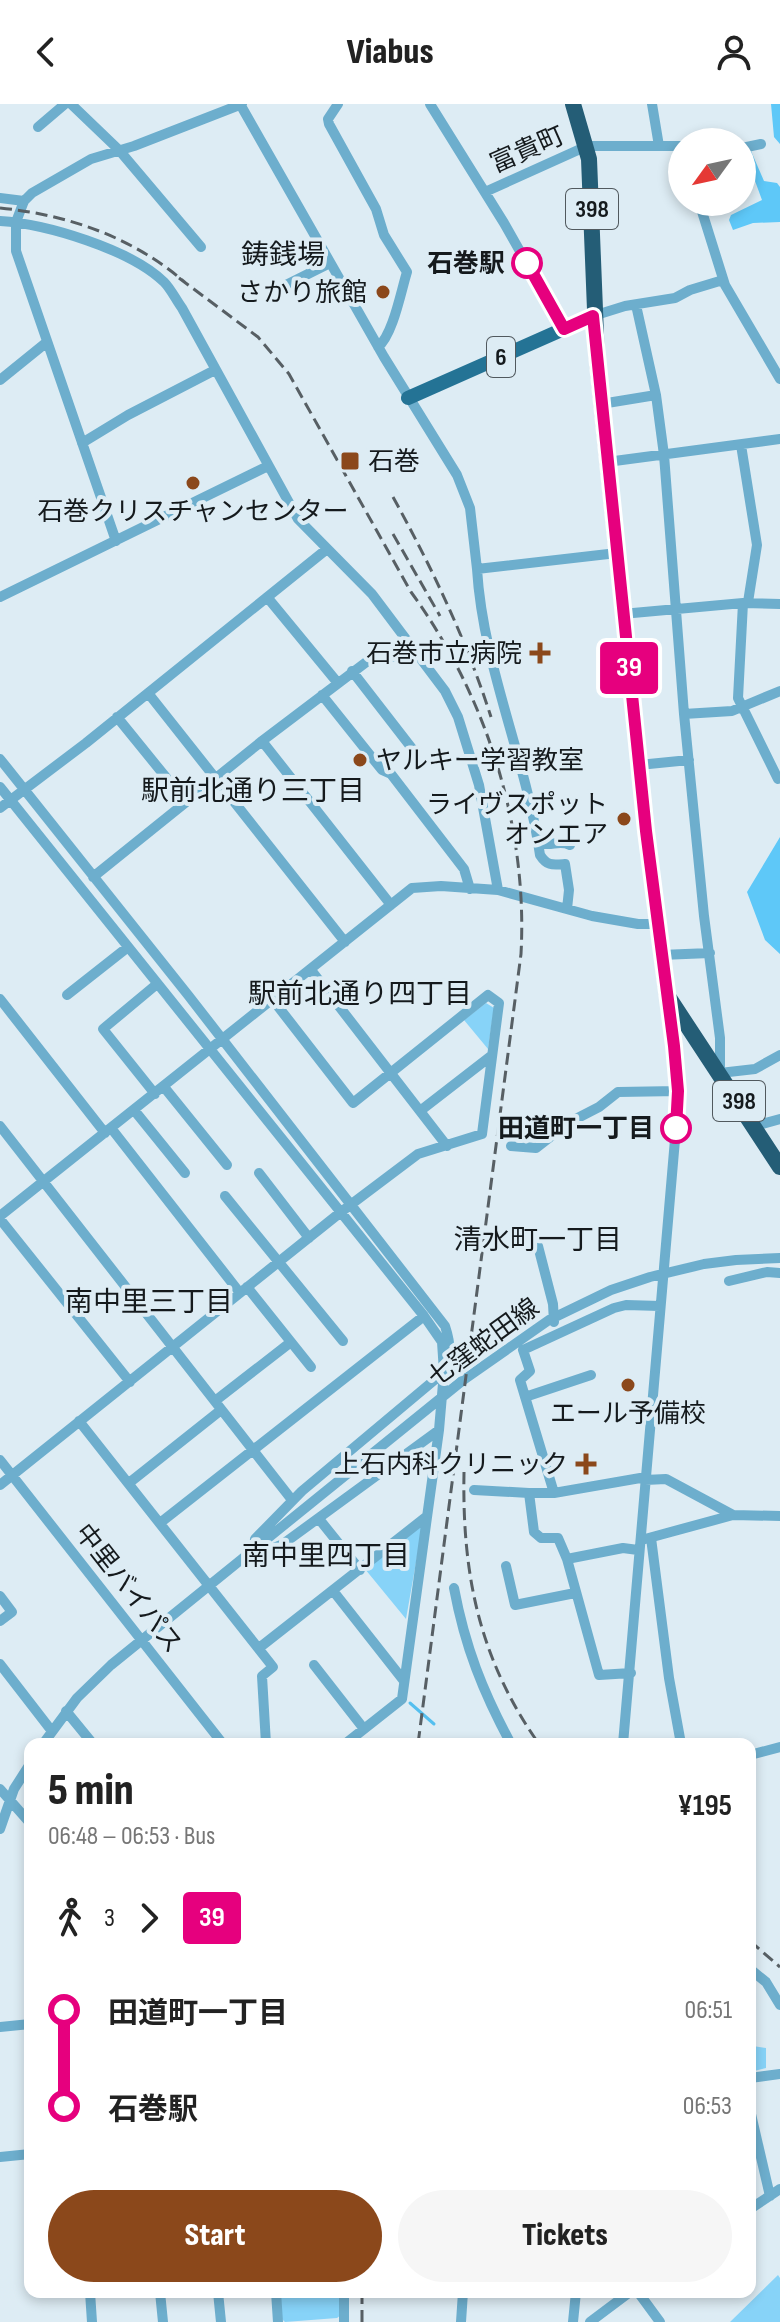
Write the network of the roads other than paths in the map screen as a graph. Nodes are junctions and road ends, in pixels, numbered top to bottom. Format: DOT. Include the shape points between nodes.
graph roads {
  1 [pos="68,104"];
  2 [pos="241,104"];
  3 [pos="338,104"];
  4 [pos="430,104"];
  5 [pos="573,104"];
  6 [pos="652,104"];
  7 [pos="38,127"];
  8 [pos="761,144"];
  9 [pos="756,145"];
  10 [pos="587,146"];
  11 [pos="659,146"];
  12 [pos="668,146"];
  13 [pos="119,150"];
  14 [pos="485,192"];
  15 [pos="0,198"];
  16 [pos="24,201"];
  17 [pos="703,216"];
  18 [pos="0,221"];
  19 [pos="16,222"];
  20 [pos="201,247"];
  21 [pos="330,263"];
  22 [pos="723,280"];
  23 [pos="274,291"];
  24 [pos="636,305"];
  25 [pos="593,316"];
  26 [pos="564,329"];
  27 [pos="47,342"];
  28 [pos="378,347"];
  29 [pos="215,370"];
  30 [pos="780,379"];
  31 [pos="0,380"];
  32 [pos="656,395"];
  33 [pos="408,398"];
  34 [pos="601,404"];
  35 [pos="780,439"];
  36 [pos="82,443"];
  37 [pos="741,445"];
  38 [pos="664,455"];
  39 [pos="607,462"];
  40 [pos="268,466"];
  41 [pos="116,541"];
  42 [pos="327,549"];
  43 [pos="617,553"];
  44 [pos="477,569"];
  45 [pos="0,597"];
  46 [pos="267,597"];
  47 [pos="745,602"];
  48 [pos="780,604"];
  49 [pos="675,609"];
  50 [pos="622,614"];
  51 [pos="418,656"];
  52 [pos="352,671"];
  53 [pos="337,682"];
  54 [pos="780,691"];
  55 [pos="148,693"];
  56 [pos="322,695"];
  57 [pos="742,708"];
  58 [pos="684,714"];
  59 [pos="117,717"];
  60 [pos="262,741"];
  61 [pos="414,751"];
  62 [pos="0,759"];
  63 [pos="689,760"];
  64 [pos="639,765"];
  65 [pos="216,779"];
  66 [pos="778,779"];
  67 [pos="0,787"];
  68 [pos="25,791"];
  69 [pos="11,800"];
  70 [pos="186,802"];
  71 [pos="0,808"];
  72 [pos="538,842"];
  73 [pos="570,845"];
  74 [pos="93,877"];
  75 [pos="470,889"];
  76 [pos="498,890"];
  77 [pos="391,905"];
  78 [pos="567,909"];
  79 [pos="657,924"];
  80 [pos="345,942"];
  81 [pos="128,947"];
  82 [pos="710,953"];
  83 [pos="661,955"];
  84 [pos="311,970"];
  85 [pos="157,984"];
  86 [pos="67,995"];
  87 [pos="667,995"];
  88 [pos="0,999"];
  89 [pos="273,1000"];
  90 [pos="673,1036"];
  91 [pos="695,1036"];
  92 [pos="222,1040"];
  93 [pos="211,1049"];
  94 [pos="780,1055"];
  95 [pos="491,1056"];
  96 [pos="391,1072"];
  97 [pos="720,1073"];
  98 [pos="164,1087"];
  99 [pos="678,1091"];
  100 [pos="155,1094"];
  101 [pos="134,1110"];
  102 [pos="420,1111"];
  103 [pos="780,1119"];
  104 [pos="0,1126"];
  105 [pos="755,1126"];
  106 [pos="108,1131"];
  107 [pos="447,1146"];
  108 [pos="511,1146"];
  109 [pos="227,1165"];
  110 [pos="780,1167"];
  111 [pos="185,1173"];
  112 [pos="259,1173"];
  113 [pos="44,1182"];
  114 [pos="225,1196"];
  115 [pos="351,1204"];
  116 [pos="341,1212"];
  117 [pos="0,1218"];
  118 [pos="309,1238"];
  119 [pos="538,1246"];
  120 [pos="780,1258"];
  121 [pos="279,1262"];
  122 [pos="780,1273"];
  123 [pos="729,1281"];
  124 [pos="243,1290"];
  125 [pos="660,1306"];
  126 [pos="424,1316"];
  127 [pos="558,1333"];
  128 [pos="343,1341"];
  129 [pos="291,1342"];
  130 [pos="173,1346"];
  131 [pos="311,1367"];
  132 [pos="444,1372"];
  133 [pos="591,1375"];
  134 [pos="130,1382"];
  135 [pos="525,1397"];
  136 [pos="218,1406"];
  137 [pos="79,1421"];
  138 [pos="439,1430"];
  139 [pos="253,1450"];
  140 [pos="0,1460"];
  141 [pos="12,1475"];
  142 [pos="646,1478"];
  143 [pos="129,1483"];
  144 [pos="0,1485"];
  145 [pos="474,1490"];
  146 [pos="529,1493"];
  147 [pos="554,1493"];
  148 [pos="292,1500"];
  149 [pos="733,1515"];
  150 [pos="780,1516"];
  151 [pos="426,1517"];
  152 [pos="319,1519"];
  153 [pos="160,1523"];
  154 [pos="651,1538"];
  155 [pos="638,1546"];
  156 [pos="254,1550"];
  157 [pos="567,1559"];
  158 [pos="506,1566"];
  159 [pos="360,1570"];
  160 [pos="210,1585"];
  161 [pos="454,1588"];
  162 [pos="334,1592"];
  163 [pos="575,1593"];
  164 [pos="0,1596"];
  165 [pos="0,1621"];
  166 [pos="142,1641"];
  167 [pos="259,1648"];
  168 [pos="0,1664"];
  169 [pos="314,1665"];
  170 [pos="631,1673"];
  171 [pos="404,1681"];
  172 [pos="66,1711"];
  173 [pos="364,1729"];
  174 [pos="51,1730"];
  175 [pos="46,1738"];
  176 [pos="88,1738"];
  177 [pos="218,1738"];
  178 [pos="266,1738"];
  179 [pos="353,1738"];
  180 [pos="508,1738"];
  181 [pos="624,1738"];
  182 [pos="680,1738"];
  183 [pos="780,1747"];
  184 [pos="756,1753"];
  185 [pos="24,1773"];
  186 [pos="0,1789"];
  187 [pos="10,1800"];
  188 [pos="24,1816"];
  189 [pos="0,1829"];
  190 [pos="756,1974"];
  191 [pos="780,2005"];
  192 [pos="24,2025"];
  193 [pos="0,2027"];
  194 [pos="780,2074"];
  195 [pos="756,2077"];
  196 [pos="756,2130"];
  197 [pos="24,2155"];
  198 [pos="0,2157"];
  199 [pos="775,2193"];
  200 [pos="756,2205"];
  201 [pos="90,2298"];
  202 [pos="161,2298"];
  203 [pos="219,2298"];
  204 [pos="276,2298"];
  205 [pos="344,2298"];
  206 [pos="463,2298"];
  207 [pos="575,2298"];
  208 [pos="622,2298"];
  209 [pos="642,2298"];
  210 [pos="463,2321"];
  211 [pos="92,2322"];
  212 [pos="163,2322"];
  213 [pos="221,2322"];
  214 [pos="278,2322"];
  215 [pos="344,2322"];
  216 [pos="573,2322"];
  217 [pos="590,2322"];
  218 [pos="660,2322"];
  1 -- 7 [label="street"];
  1 -- 13 [label="street"];
  2 -- 13 [label="street"];
  2 -- 21 [label="street"];
  3 -- 28 [label="street" via="328,121 407,272 388,333"];
  4 -- 14 [label="street"];
  5 -- 10 [label="highway, 398"];
  6 -- 11 [label="street"];
  8 -- 9 [label="street"];
  10 -- 11 [label="street"];
  10 -- 14 [label="street, 富貴町"];
  10 -- 25 [label="highway, 398"];
  11 -- 12 [label="street"];
  13 -- 16 [label="street" via="72,168"];
  13 -- 20 [label="street"];
  14 -- 26 [label="street"];
  15 -- 16 [label="street"];
  16 -- 19 [label="street"];
  17 -- 22 [label="street"];
  18 -- 19 [label="street"];
  19 -- 27 [label="street" via="16,251"];
  19 -- 29 [label="street" via="105,247 164,282"];
  21 -- 23 [label="street"];
  21 -- 28 [label="street"];
  22 -- 24 [label="street" via="675,298"];
  22 -- 30 [label="street"];
  24 -- 25 [label="street"];
  24 -- 32 [label="street"];
  25 -- 26 [label="main road, 6"];
  25 -- 34 [label="highway, 398"];
  26 -- 33 [label="main road, 6"];
  27 -- 31 [label="street"];
  27 -- 36 [label="street"];
  28 -- 33 [label="street"];
  29 -- 36 [label="street"];
  29 -- 40 [label="street"];
  32 -- 34 [label="street"];
  32 -- 38 [label="street"];
  33 -- 44 [label="street" via="464,491"];
  34 -- 39 [label="highway, 398"];
  35 -- 37 [label="street"];
  36 -- 41 [label="street"];
  37 -- 38 [label="street"];
  37 -- 47 [label="street" via="757,545"];
  38 -- 39 [label="street"];
  38 -- 49 [label="street"];
  39 -- 43 [label="highway, 398"];
  40 -- 41 [label="street"];
  40 -- 42 [label="street" via="298,519"];
  41 -- 45 [label="street"];
  42 -- 46 [label="street"];
  42 -- 51 [label="street" via="372,594"];
  43 -- 44 [label="street"];
  43 -- 50 [label="highway, 398"];
  44 -- 72 [label="street" via="482,624"];
  46 -- 53 [label="street"];
  46 -- 55 [label="street"];
  47 -- 48 [label="street"];
  47 -- 49 [label="street"];
  47 -- 57 [label="street" via="738,698"];
  49 -- 50 [label="street"];
  49 -- 58 [label="street"];
  50 -- 64 [label="highway, 398"];
  51 -- 52 [label="street" via="376,656"];
  51 -- 76 [label="street" via="458,717 479,785"];
  52 -- 53 [label="street"];
  52 -- 61 [label="street"];
  53 -- 56 [label="street"];
  54 -- 57 [label="street"];
  55 -- 59 [label="street"];
  55 -- 65 [label="street"];
  56 -- 60 [label="street"];
  56 -- 75 [label="street" via="455,857"];
  57 -- 58 [label="street"];
  57 -- 66 [label="street"];
  58 -- 63 [label="street"];
  59 -- 68 [label="street"];
  59 -- 70 [label="street"];
  60 -- 65 [label="street"];
  60 -- 77 [label="street"];
  62 -- 68 [label="street"];
  63 -- 64 [label="street"];
  63 -- 82 [label="street"];
  64 -- 79 [label="highway, 398"];
  65 -- 70 [label="street"];
  65 -- 80 [label="street"];
  67 -- 69 [label="street"];
  68 -- 69 [label="street"];
  68 -- 74 [label="street"];
  69 -- 71 [label="street"];
  69 -- 81 [label="street"];
  70 -- 74 [label="street"];
  72 -- 73 [label="street"];
  72 -- 78 [label="street" via="546,863 565,864"];
  74 -- 92 [label="street"];
  75 -- 76 [label="street"];
  75 -- 77 [label="street" via="417,886"];
  76 -- 78 [label="street"];
  77 -- 80 [label="street"];
  78 -- 79 [label="street"];
  79 -- 83 [label="highway, 398"];
  80 -- 84 [label="street"];
  81 -- 85 [label="street"];
  81 -- 86 [label="street"];
  82 -- 83 [label="street"];
  82 -- 97 [label="street"];
  83 -- 87 [label="highway, 398"];
  84 -- 89 [label="street"];
  84 -- 96 [label="street"];
  85 -- 93 [label="street"];
  85 -- 100 [label="street" via="103,1029"];
  87 -- 90 [label="street"];
  87 -- 91 [label="highway, 398"];
  88 -- 106 [label="street"];
  89 -- 92 [label="street"];
  89 -- 96 [label="street" via="353,1103"];
  90 -- 91 [label="street" via="684,1030"];
  90 -- 99 [label="street"];
  91 -- 97 [label="highway, 398"];
  92 -- 93 [label="street"];
  92 -- 115 [label="street"];
  93 -- 98 [label="street"];
  93 -- 116 [label="street"];
  94 -- 97 [label="street" via="755,1069"];
  95 -- 96 [label="street" via="499,1003 488,995"];
  95 -- 102 [label="street"];
  95 -- 107 [label="street" via="482,1134"];
  96 -- 102 [label="street"];
  97 -- 105 [label="highway, 398"];
  98 -- 100 [label="street"];
  98 -- 109 [label="street"];
  99 -- 108 [label="street" via="618,1092 536,1148"];
  99 -- 125 [label="street"];
  100 -- 101 [label="street"];
  101 -- 106 [label="street"];
  101 -- 111 [label="street"];
  102 -- 107 [label="street"];
  103 -- 105 [label="street"];
  104 -- 113 [label="street"];
  105 -- 110 [label="highway, 398"];
  106 -- 113 [label="street"];
  106 -- 124 [label="street"];
  107 -- 115 [label="street" via="418,1154"];
  112 -- 118 [label="street"];
  113 -- 117 [label="street"];
  113 -- 130 [label="street"];
  114 -- 121 [label="street"];
  115 -- 116 [label="street"];
  115 -- 132 [label="street" via="445,1326 450,1353"];
  116 -- 118 [label="street"];
  116 -- 126 [label="street"];
  117 -- 134 [label="street"];
  118 -- 121 [label="street"];
  119 -- 127 [label="street"];
  120 -- 156 [label="street, 七窪蛇田線" via="704,1264 650,1277 549,1320 462,1381"];
  121 -- 124 [label="street"];
  121 -- 128 [label="street"];
  122 -- 123 [label="street"];
  124 -- 129 [label="street"];
  124 -- 130 [label="street"];
  125 -- 127 [label="street" via="614,1308"];
  125 -- 142 [label="street"];
  126 -- 132 [label="street" via="442,1342"];
  126 -- 139 [label="street"];
  127 -- 135 [label="street" via="523,1350 530,1371 520,1380"];
  129 -- 131 [label="street"];
  129 -- 136 [label="street"];
  130 -- 134 [label="street"];
  130 -- 136 [label="street"];
  132 -- 138 [label="street"];
  132 -- 148 [label="street"];
  133 -- 135 [label="street"];
  134 -- 137 [label="street"];
  135 -- 147 [label="street"];
  136 -- 139 [label="street"];
  136 -- 143 [label="street"];
  137 -- 141 [label="street"];
  137 -- 143 [label="street"];
  138 -- 151 [label="street"];
  138 -- 152 [label="street"];
  139 -- 148 [label="street"];
  139 -- 153 [label="street"];
  140 -- 141 [label="street, 中里バイパス"];
  141 -- 144 [label="street"];
  141 -- 166 [label="street, 中里バイパス"];
  142 -- 147 [label="street"];
  142 -- 149 [label="street" via="666,1479"];
  142 -- 155 [label="street"];
  143 -- 153 [label="street"];
  145 -- 146 [label="street"];
  146 -- 147 [label="street"];
  146 -- 157 [label="street" via="534,1532 541,1538 558,1538"];
  148 -- 156 [label="street" via="255,1539"];
  149 -- 150 [label="street"];
  149 -- 154 [label="street"];
  151 -- 159 [label="street"];
  151 -- 171 [label="street"];
  152 -- 156 [label="street" via="283,1544"];
  152 -- 159 [label="street"];
  153 -- 160 [label="street"];
  154 -- 155 [label="street"];
  154 -- 182 [label="street"];
  155 -- 157 [label="street"];
  155 -- 170 [label="street"];
  156 -- 160 [label="street, 七窪蛇田線"];
  157 -- 163 [label="street"];
  158 -- 163 [label="street" via="515,1605"];
  159 -- 162 [label="street"];
  160 -- 166 [label="street, 七窪蛇田線"];
  160 -- 167 [label="street"];
  161 -- 180 [label="street" via="473,1665"];
  162 -- 167 [label="street"];
  162 -- 171 [label="street"];
  163 -- 170 [label="street" via="599,1675"];
  164 -- 165 [label="street" via="12,1612"];
  166 -- 172 [label="street, 七窪蛇田線"];
  166 -- 177 [label="street, 中里バイパス"];
  167 -- 178 [label="street" via="273,1667 262,1676"];
  168 -- 174 [label="street"];
  169 -- 173 [label="street"];
  170 -- 181 [label="street"];
  171 -- 173 [label="street" via="402,1699"];
  172 -- 174 [label="street, 七窪蛇田線"];
  172 -- 176 [label="street"];
  173 -- 179 [label="street"];
  174 -- 175 [label="street, 七窪蛇田線"];
  183 -- 184 [label="street"];
  185 -- 187 [label="street"];
  186 -- 187 [label="street"];
  187 -- 188 [label="street"];
  187 -- 189 [label="street"];
  190 -- 191 [label="street"];
  192 -- 193 [label="street"];
  194 -- 195 [label="street"];
  196 -- 199 [label="street"];
  197 -- 198 [label="street"];
  199 -- 200 [label="street"];
  201 -- 211 [label="street"];
  202 -- 212 [label="street"];
  203 -- 213 [label="street"];
  204 -- 214 [label="street"];
  205 -- 215 [label="street"];
  206 -- 210 [label="street"];
  207 -- 216 [label="street"];
  208 -- 217 [label="street"];
  209 -- 218 [label="street"];
}
